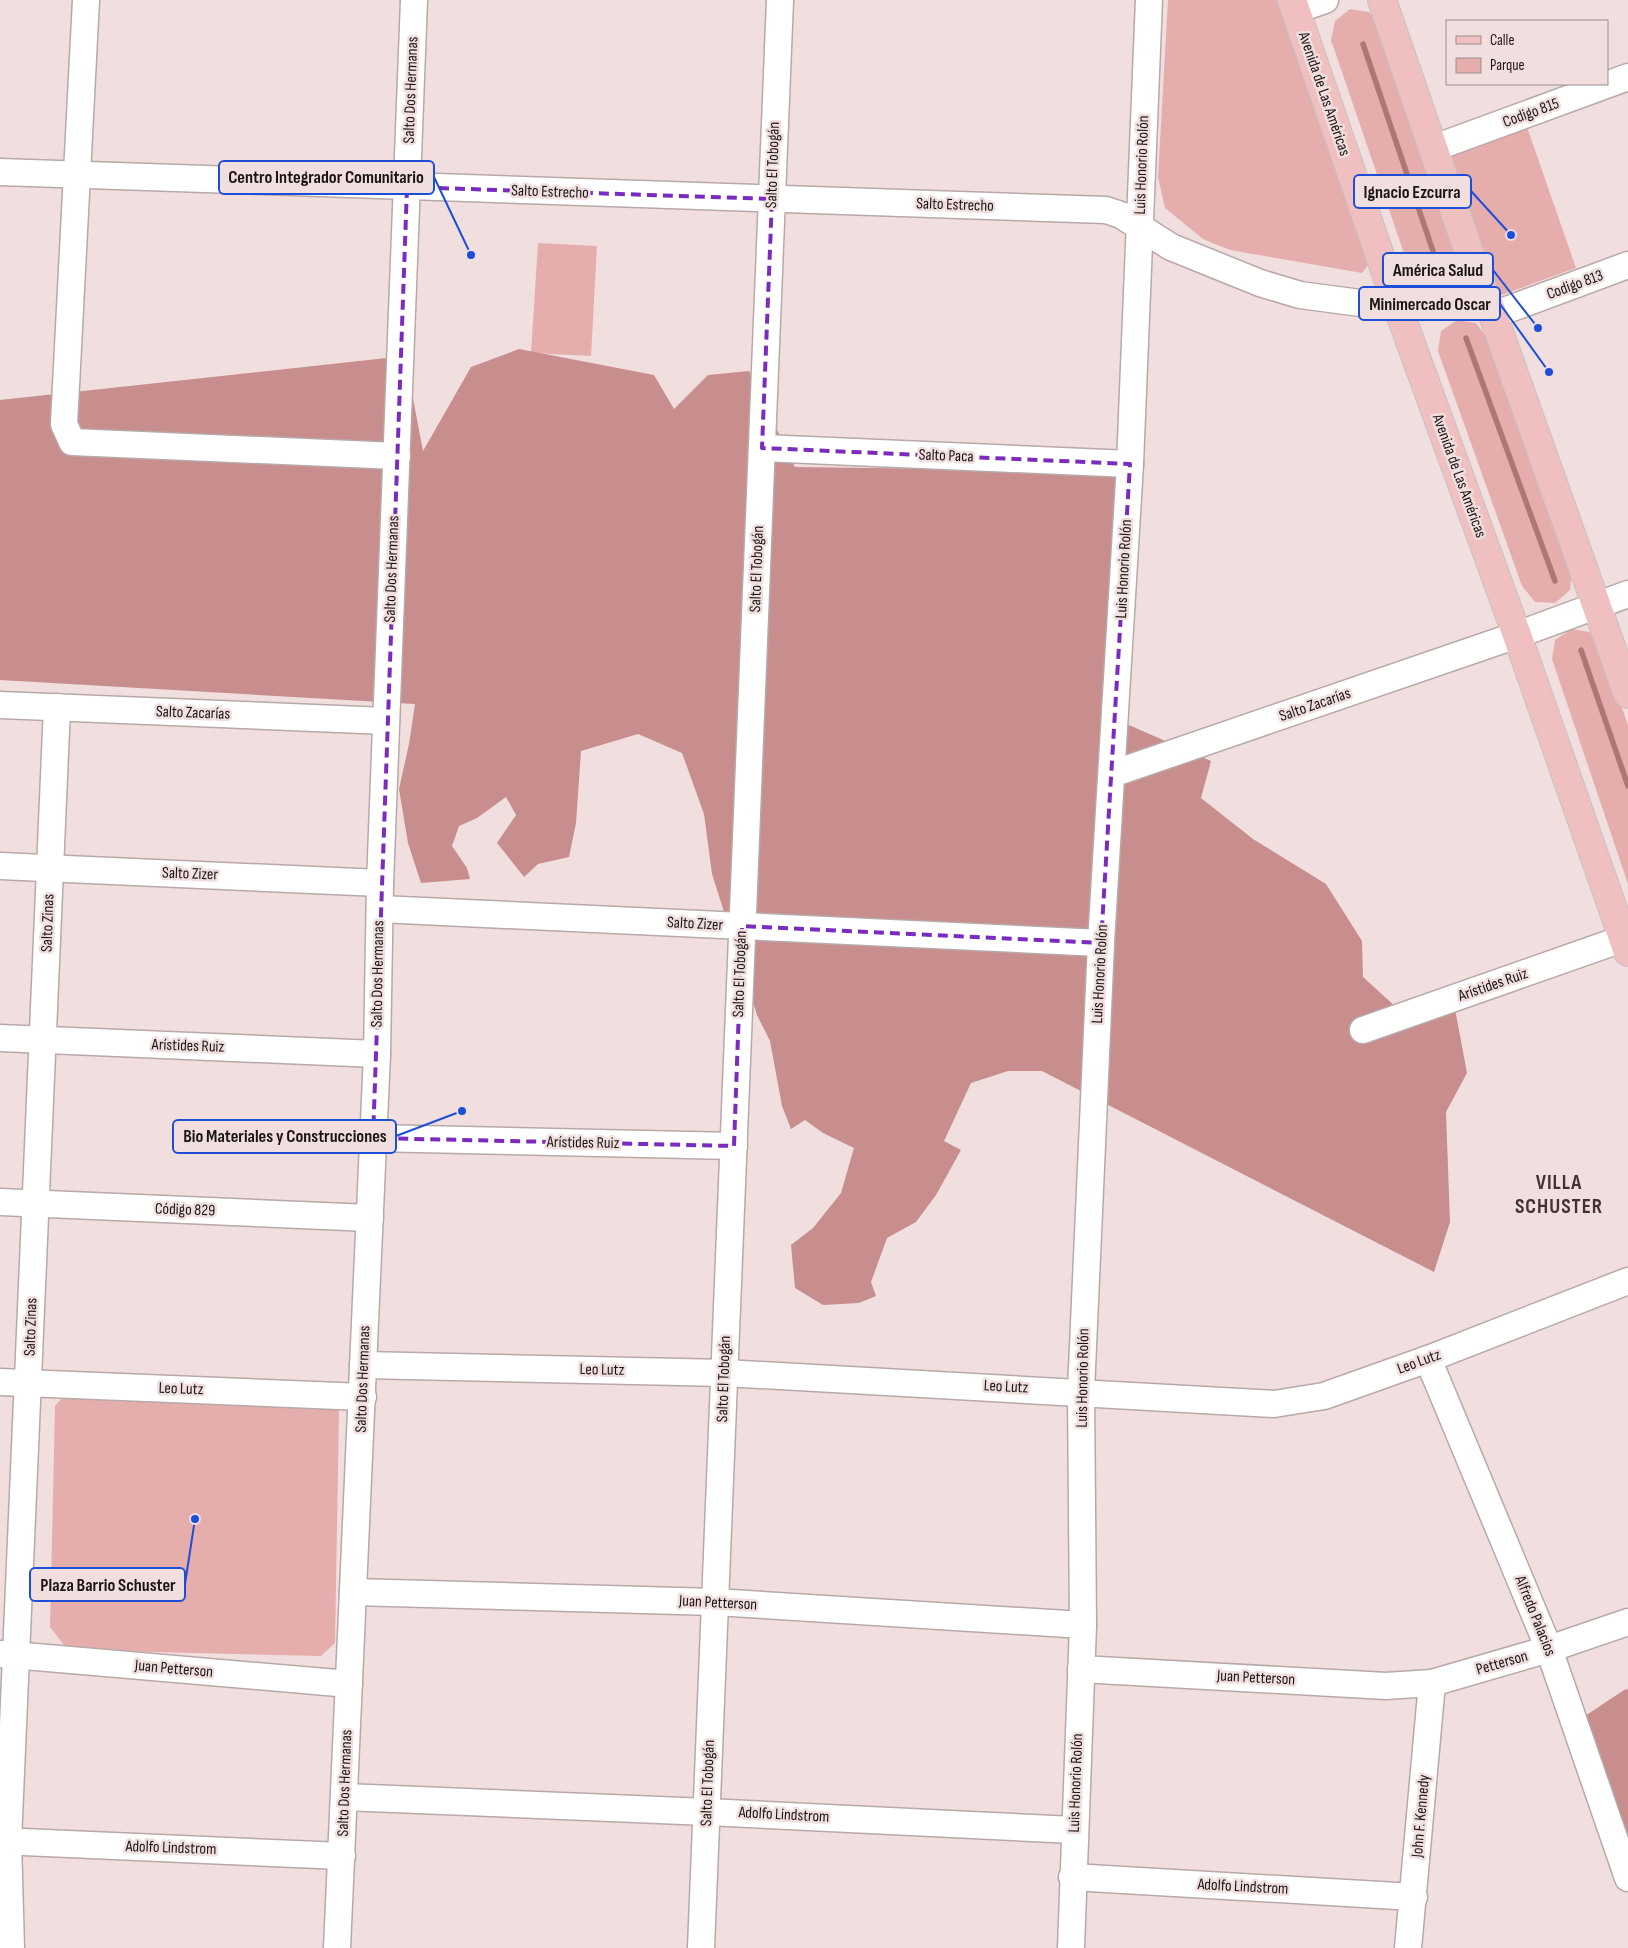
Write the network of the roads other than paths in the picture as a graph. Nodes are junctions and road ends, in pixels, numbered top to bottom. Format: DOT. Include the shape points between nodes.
graph roads {
  1 [pos="86,0"];
  2 [pos="414,0"];
  3 [pos="780,0"];
  4 [pos="1149,0"];
  5 [pos="1325,0"];
  6 [pos="1382,0"];
  7 [pos="1294,5"];
  8 [pos="1628,77"];
  9 [pos="1608,84"];
  10 [pos="1606,85"];
  11 [pos="1434,148"];
  12 [pos="0,172"];
  13 [pos="78,176"];
  14 [pos="407,187"];
  15 [pos="772,199"];
  16 [pos="1139,228"];
  17 [pos="1628,265"];
  18 [pos="1479,281"];
  19 [pos="1398,308"];
  20 [pos="1493,315"];
  21 [pos="762,448"];
  22 [pos="397,456"];
  23 [pos="1130,464"];
  24 [pos="1628,594"];
  25 [pos="1596,606"];
  26 [pos="1517,635"];
  27 [pos="1628,694"];
  28 [pos="0,704"];
  29 [pos="57,707"];
  30 [pos="386,721"];
  31 [pos="1112,774"];
  32 [pos="0,866"];
  33 [pos="50,868"];
  34 [pos="380,883"];
  35 [pos="380,909"];
  36 [pos="742,926"];
  37 [pos="1626,942"];
  38 [pos="1101,943"];
  39 [pos="1363,1030"];
  40 [pos="0,1038"];
  41 [pos="43,1040"];
  42 [pos="377,1054"];
  43 [pos="373,1138"];
  44 [pos="734,1146"];
  45 [pos="0,1202"];
  46 [pos="36,1203"];
  47 [pos="370,1218"];
  48 [pos="1628,1281"];
  49 [pos="1428,1359"];
  50 [pos="363,1366"];
  51 [pos="724,1372"];
  52 [pos="0,1382"];
  53 [pos="28,1383"];
  54 [pos="1081,1391"];
  55 [pos="362,1397"];
  56 [pos="353,1592"];
  57 [pos="715,1602"];
  58 [pos="1628,1622"];
  59 [pos="1083,1625"];
  60 [pos="1549,1650"];
  61 [pos="8,1655"];
  62 [pos="1081,1669"];
  63 [pos="349,1684"];
  64 [pos="1432,1684"];
  65 [pos="344,1797"];
  66 [pos="707,1812"];
  67 [pos="1074,1830"];
  68 [pos="4,1841"];
  69 [pos="342,1856"];
  70 [pos="1072,1877"];
  71 [pos="1628,1878"];
  72 [pos="1414,1897"];
  73 [pos="11,1948"];
  74 [pos="338,1948"];
  75 [pos="701,1948"];
  76 [pos="1071,1948"];
  77 [pos="1408,1948"];
  1 -- 13 [label="street"];
  2 -- 14 [label="street, Salto Dos Hermanas"];
  3 -- 15 [label="street, Salto El Tobogán"];
  4 -- 16 [label="street, Luis Honorio Rolón"];
  5 -- 7 [label="street"];
  6 -- 11 [label="main road"];
  7 -- 19 [label="main road, Avenida de Las Américas"];
  8 -- 9 [label="street, Codigo 815"];
  10 -- 11 [label="street, Codigo 815"];
  11 -- 18 [label="main road"];
  12 -- 13 [label="street, Salto Estrecho"];
  13 -- 14 [label="street, Salto Estrecho"];
  13 -- 22 [label="street" via="64,424 72,442"];
  14 -- 15 [label="street, Salto Estrecho"];
  14 -- 22 [label="street, Salto Dos Hermanas"];
  15 -- 16 [label="street, Salto Estrecho" via="1106,210 1121,215"];
  15 -- 21 [label="street, Salto El Tobogán"];
  16 -- 19 [label="street, Salto Estrecho" via="1171,248 1260,283 1300,295"];
  16 -- 23 [label="street, Luis Honorio Rolón"];
  17 -- 20 [label="street, Codigo 813"];
  18 -- 19 [label="street, Salto Estrecho"];
  18 -- 20 [label="main road"];
  19 -- 26 [label="main road, Avenida de Las Américas"];
  20 -- 25 [label="main road"];
  21 -- 23 [label="street, Salto Paca"];
  21 -- 36 [label="street, Salto El Tobogán"];
  22 -- 30 [label="street, Salto Dos Hermanas"];
  23 -- 31 [label="street, Luis Honorio Rolón"];
  24 -- 25 [label="street, Salto Zacarías"];
  25 -- 26 [label="street, Salto Zacarías"];
  25 -- 27 [label="main road"];
  26 -- 31 [label="street, Salto Zacarías"];
  26 -- 37 [label="main road, Avenida de Las Américas"];
  28 -- 29 [label="street, Salto Zacarías"];
  29 -- 30 [label="street, Salto Zacarías"];
  29 -- 33 [label="street, Salto Zinas"];
  30 -- 34 [label="street, Salto Dos Hermanas"];
  31 -- 38 [label="street, Luis Honorio Rolón"];
  32 -- 33 [label="street, Salto Zizer"];
  33 -- 34 [label="street, Salto Zizer"];
  33 -- 41 [label="street, Salto Zinas"];
  34 -- 35 [label="street, Salto Dos Hermanas"];
  35 -- 36 [label="street, Salto Zizer"];
  35 -- 42 [label="street, Salto Dos Hermanas"];
  36 -- 38 [label="street, Salto Zizer"];
  36 -- 44 [label="street, Salto El Tobogán"];
  37 -- 39 [label="street, Arístides Ruiz"];
  38 -- 54 [label="street, Luis Honorio Rolón"];
  40 -- 41 [label="street, Arístides Ruiz"];
  41 -- 42 [label="street, Arístides Ruiz"];
  41 -- 46 [label="street, Salto Zinas"];
  42 -- 43 [label="street, Salto Dos Hermanas"];
  43 -- 44 [label="street, Arístides Ruiz"];
  43 -- 47 [label="street, Salto Dos Hermanas"];
  44 -- 51 [label="street, Salto El Tobogán"];
  45 -- 46 [label="street, Código 829"];
  46 -- 47 [label="street, Código 829"];
  46 -- 53 [label="street, Salto Zinas"];
  47 -- 50 [label="street, Salto Dos Hermanas"];
  48 -- 49 [label="street, Leo Lutz"];
  49 -- 54 [label="street, Leo Lutz" via="1324,1396 1274,1404"];
  49 -- 60 [label="street, Alfredo Palacios"];
  50 -- 51 [label="street, Leo Lutz"];
  50 -- 55 [label="street, Salto Dos Hermanas"];
  51 -- 54 [label="street, Leo Lutz"];
  51 -- 57 [label="street, Salto El Tobogán"];
  52 -- 53 [label="street, Leo Lutz"];
  53 -- 55 [label="street, Leo Lutz"];
  53 -- 61 [label="street, Salto Zinas"];
  54 -- 59 [label="street, Luis Honorio Rolón"];
  55 -- 56 [label="street, Salto Dos Hermanas"];
  56 -- 57 [label="street, Juan Petterson"];
  56 -- 63 [label="street, Salto Dos Hermanas"];
  57 -- 59 [label="street, Juan Petterson"];
  57 -- 66 [label="street, Salto El Tobogán"];
  58 -- 60 [label="street, Petterson"];
  59 -- 62 [label="street, Luis Honorio Rolón"];
  60 -- 64 [label="street, Petterson"];
  60 -- 71 [label="street, Alfredo Palacios"];
  61 -- 63 [label="street, Juan Petterson"];
  61 -- 68 [label="street, Salto Zinas"];
  62 -- 64 [label="street, Juan Petterson" via="1386,1686"];
  62 -- 67 [label="street, Luis Honorio Rolón"];
  63 -- 65 [label="street, Salto Dos Hermanas"];
  64 -- 72 [label="street, John F. Kennedy"];
  65 -- 66 [label="street, Adolfo Lindstrom"];
  65 -- 69 [label="street, Salto Dos Hermanas"];
  66 -- 67 [label="street, Adolfo Lindstrom"];
  66 -- 75 [label="street, Salto El Tobogán"];
  67 -- 70 [label="street, Luis Honorio Rolón"];
  68 -- 69 [label="street, Adolfo Lindstrom"];
  68 -- 73 [label="street, Salto Zinas"];
  69 -- 74 [label="street, Salto Dos Hermanas"];
  70 -- 72 [label="street, Adolfo Lindstrom"];
  70 -- 76 [label="street, Luis Honorio Rolón"];
  72 -- 77 [label="street, John F. Kennedy"];
}
